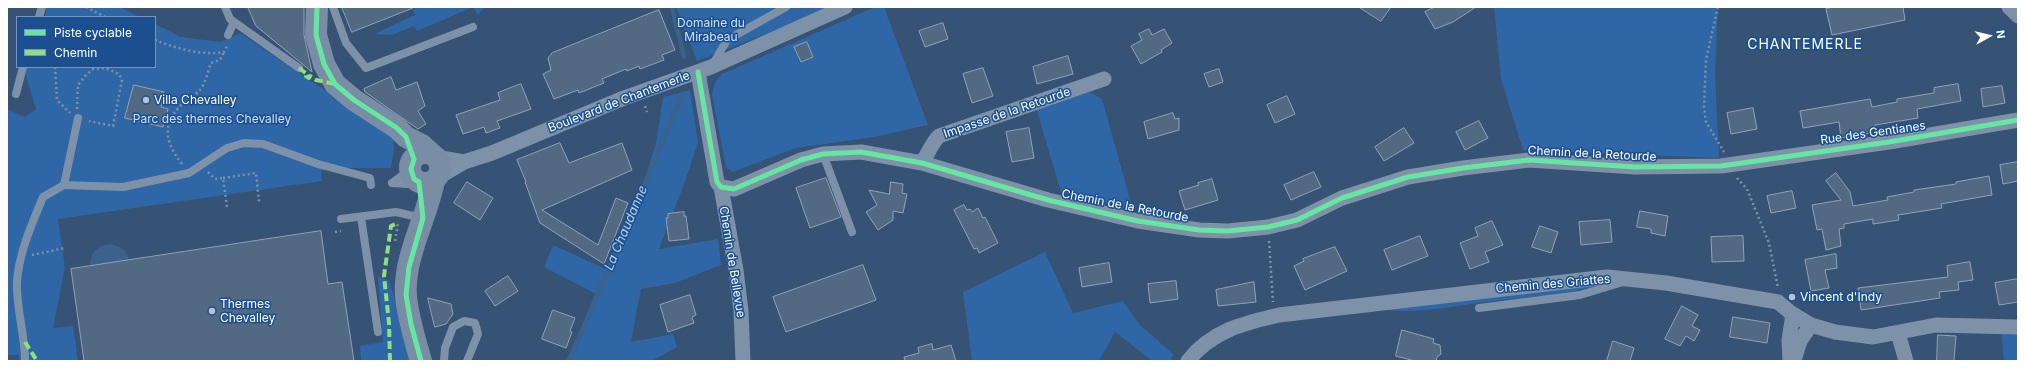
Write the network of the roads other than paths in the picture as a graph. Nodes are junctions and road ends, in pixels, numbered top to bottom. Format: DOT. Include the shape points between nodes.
graph roads {
  1 [pos="224,7"];
  2 [pos="317,7"];
  3 [pos="333,7"];
  4 [pos="786,7"];
  5 [pos="845,7"];
  6 [pos="2009,7"];
  7 [pos="2018,16"];
  8 [pos="234,22"];
  9 [pos="473,27"];
  10 [pos="228,35"];
  11 [pos="23,68"];
  12 [pos="299,68"];
  13 [pos="705,70"];
  14 [pos="1104,79"];
  15 [pos="16,94"];
  16 [pos="78,118"];
  17 [pos="2018,120"];
  18 [pos="823,154"];
  19 [pos="928,160"];
  20 [pos="464,162"];
  21 [pos="1731,164"];
  22 [pos="426,169"];
  23 [pos="729,184"];
  24 [pos="64,185"];
  25 [pos="371,185"];
  26 [pos="361,217"];
  27 [pos="422,218"];
  28 [pos="341,219"];
  29 [pos="852,232"];
  30 [pos="1632,280"];
  31 [pos="1479,308"];
  32 [pos="1793,314"];
  33 [pos="1812,324"];
  34 [pos="2018,327"];
  35 [pos="378,332"];
  36 [pos="1898,333"];
  37 [pos="25,361"];
  38 [pos="421,361"];
  39 [pos="444,361"];
  40 [pos="467,361"];
  41 [pos="743,361"];
  42 [pos="1188,361"];
  43 [pos="1790,361"];
  44 [pos="1794,361"];
  45 [pos="1906,361"];
  1 -- 8 [label="lane"];
  2 -- 22 [label="main road" via="316,35 324,64 335,84 406,137 422,145"];
  3 -- 9 [label="lane" via="346,43 366,68"];
  4 -- 13 [label="lane" via="727,40"];
  5 -- 13 [label="street, Boulevard de Chantemerle"];
  6 -- 7 [label="street"];
  8 -- 10 [label="lane"];
  8 -- 12 [label="lane"];
  11 -- 15 [label="lane"];
  13 -- 20 [label="street, Boulevard de Chantemerle" via="624,98 492,153"];
  13 -- 23 [label="street, Chemin de Bellevue"];
  14 -- 19 [label="street, Impasse de la Retourde" via="938,136 932,144"];
  16 -- 24 [label="lane"];
  17 -- 21 [label="street, Rue des Gentianes" via="1890,142"];
  18 -- 19 [label="street, Chemin de la Retourde" via="861,152"];
  18 -- 23 [label="street, Chemin de la Retourde"];
  18 -- 29 [label="lane"];
  19 -- 21 [label="street, Chemin de la Retourde" via="1048,200 1138,221 1199,230 1228,231 1268,227 1297,220 1342,198 1408,177 1463,168 1529,160 1635,167"];
  20 -- 22 [label="street"];
  20 -- 22 [label="street, Boulevard de Chantemerle"];
  22 -- 27 [label="main road"];
  23 -- 41 [label="street, Chemin de Bellevue"];
  24 -- 25 [label="lane" via="123,187 189,172 227,148 244,143 264,144 318,164 370,178"];
  24 -- 37 [label="lane" via="43,197 24,244 17,282"];
  26 -- 27 [label="lane" via="396,212"];
  26 -- 28 [label="lane"];
  26 -- 35 [label="lane"];
  27 -- 38 [label="main road" via="409,267 406,295"];
  30 -- 31 [label="lane" via="1580,295"];
  30 -- 32 [label="street, Chemin des Griattes" via="1778,302"];
  30 -- 42 [label="street, Chemin des Griattes" via="1607,277 1274,317 1245,323 1219,335 1196,350"];
  32 -- 33 [label="street, Chemin des Griattes"];
  32 -- 43 [label="street" via="1789,340"];
  33 -- 36 [label="street, Chemin des Griattes" via="1835,332 1873,337"];
  33 -- 44 [label="street" via="1800,341"];
  34 -- 36 [label="street, Chemin des Griattes" via="1936,325"];
  36 -- 45 [label="street"];
  39 -- 40 [label="lane" via="445,348 453,327 464,321 475,324 478,334"];
}
